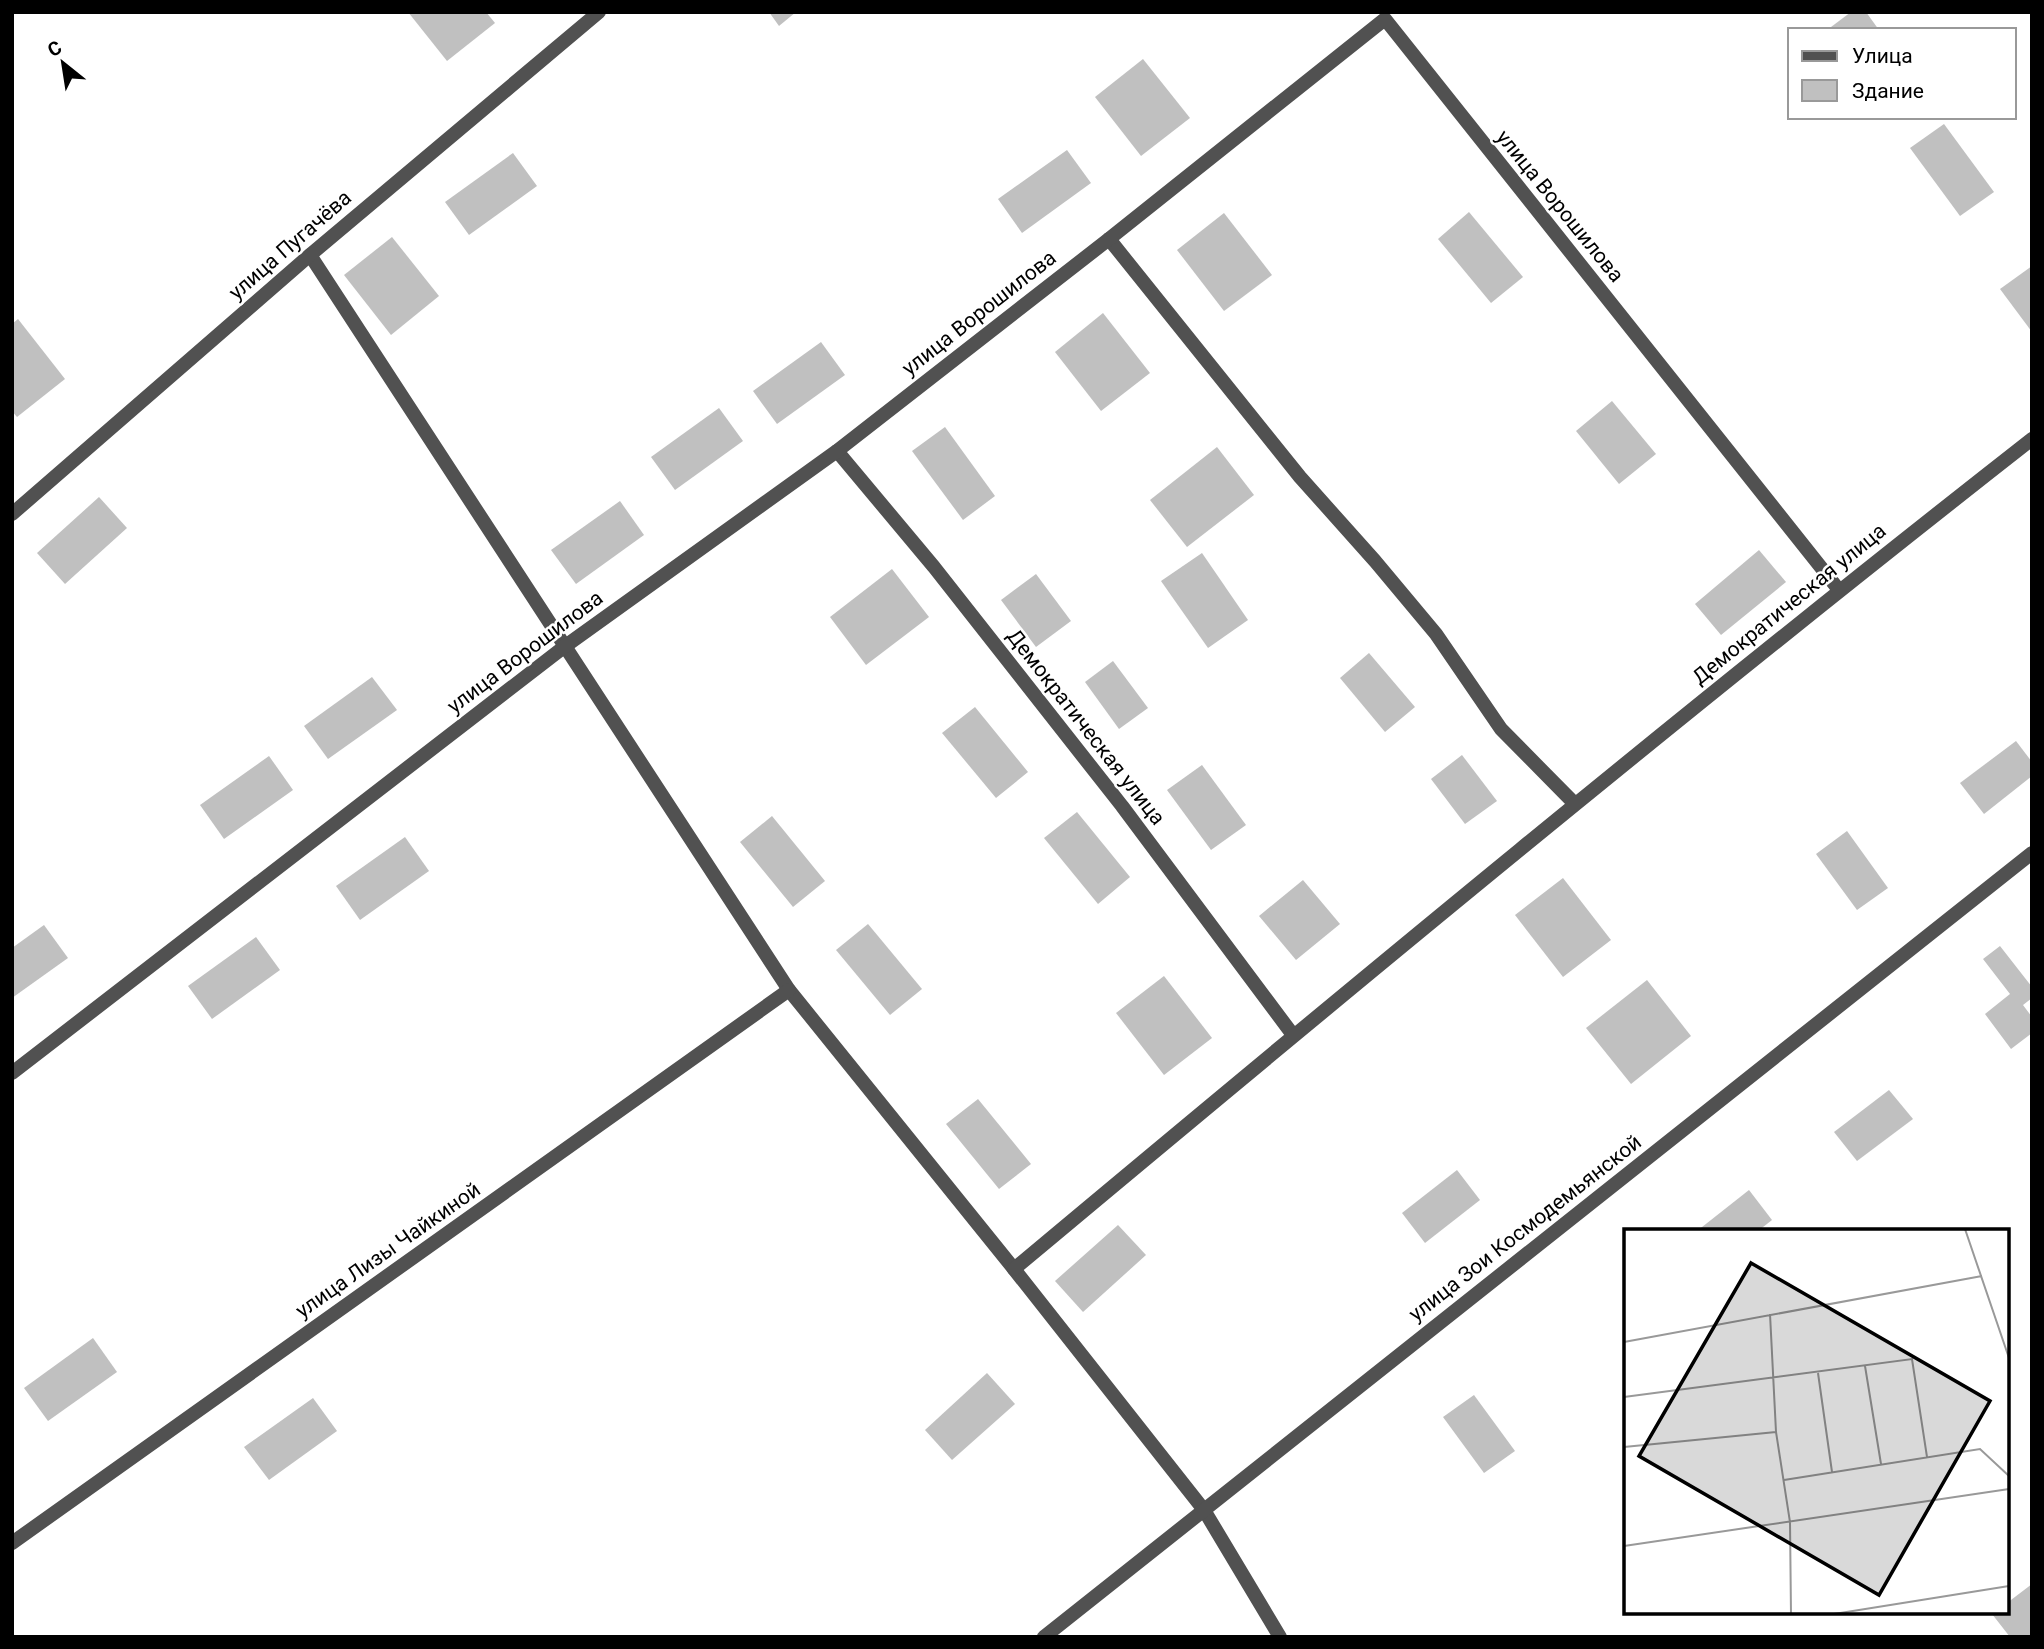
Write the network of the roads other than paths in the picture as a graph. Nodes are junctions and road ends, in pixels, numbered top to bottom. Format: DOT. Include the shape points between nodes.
graph roads {
  1 [pos="599,12"];
  2 [pos="1109,239"];
  3 [pos="310,255"];
  4 [pos="2032,439"];
  5 [pos="836,451"];
  6 [pos="12,514"];
  7 [pos="1839,590"];
  8 [pos="564,647"];
  9 [pos="1574,803"];
  10 [pos="2032,853"];
  11 [pos="789,990"];
  12 [pos="1293,1035"];
  13 [pos="12,1073"];
  14 [pos="1014,1269"];
  15 [pos="1204,1510"];
  16 [pos="12,1544"];
  17 [pos="1044,1637"];
  18 [pos="1280,1637"];
  1 -- 3 [label="street, улица Пугачёва"];
  2 -- 5 [label="street, улица Ворошилова"];
  2 -- 7 [label="street, улица Ворошилова" via="1385,19"];
  2 -- 9 [label="street" via="1300,477 1436,634 1501,729"];
  3 -- 6 [label="street, улица Пугачёва"];
  3 -- 8 [label="street"];
  4 -- 7 [label="street, Демократическая улица"];
  5 -- 8 [label="street, улица Ворошилова"];
  5 -- 12 [label="street, Демократическая улица" via="1122,806"];
  7 -- 9 [label="street, Демократическая улица"];
  8 -- 11 [label="street"];
  8 -- 13 [label="street, улица Ворошилова"];
  9 -- 12 [label="street, Демократическая улица"];
  10 -- 15 [label="street, улица Зои Космодемьянской"];
  11 -- 14 [label="street"];
  11 -- 16 [label="street, улица Лизы Чайкиной"];
  12 -- 14 [label="street, Демократическая улица"];
  14 -- 15 [label="street"];
  15 -- 17 [label="street, улица Зои Космодемьянской"];
  15 -- 18 [label="street"];
}
